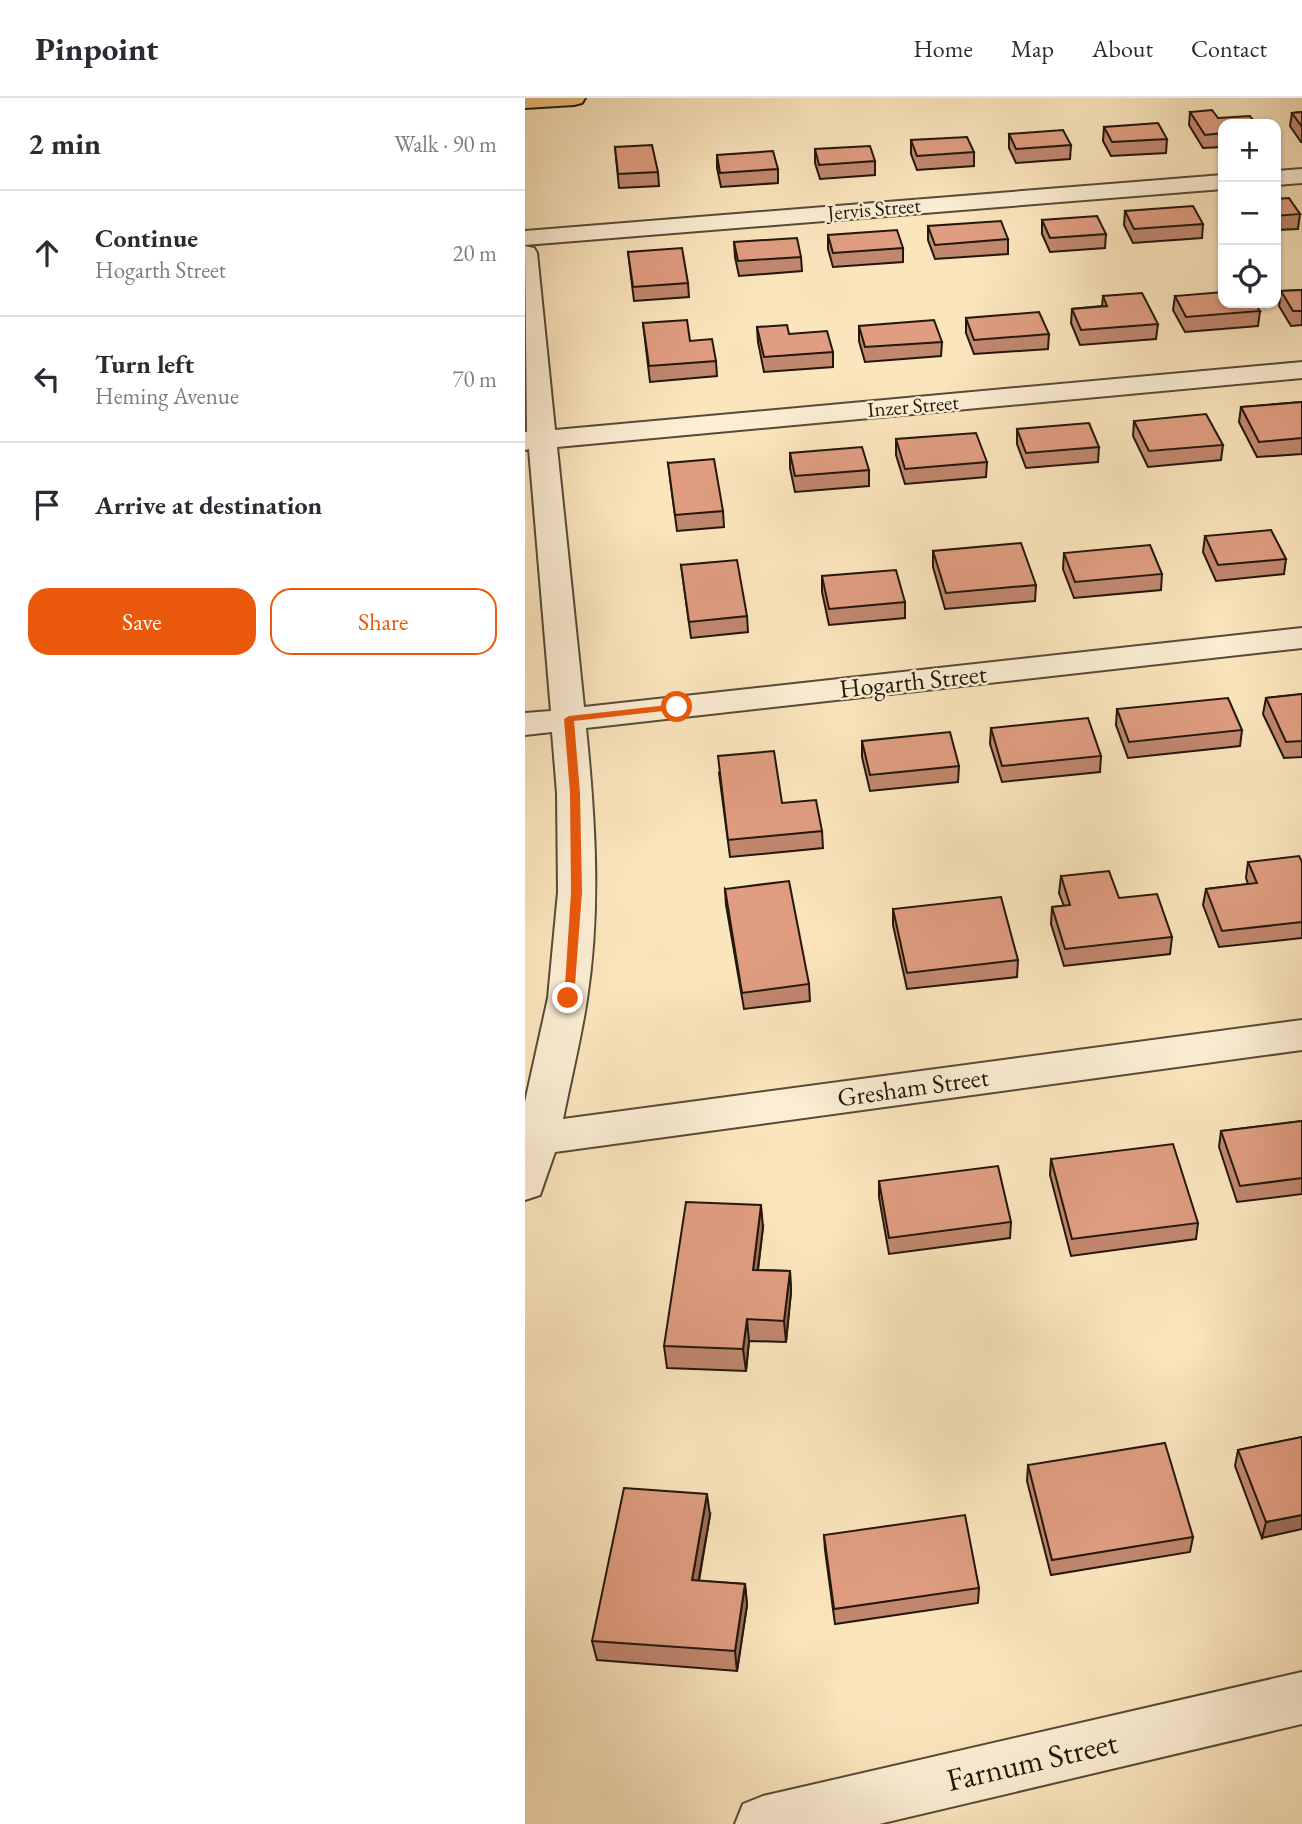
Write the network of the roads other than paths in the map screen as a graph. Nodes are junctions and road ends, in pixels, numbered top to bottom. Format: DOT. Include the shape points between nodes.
graph roads {
  1 [pos="574,98"];
  2 [pos="525,101"];
  3 [pos="1302,176"];
  4 [pos="1281,178"];
  5 [pos="1218,182"];
  6 [pos="525,238"];
  7 [pos="525,253"];
  8 [pos="1302,370"];
  9 [pos="534,440"];
  10 [pos="1302,638"];
  11 [pos="569,719"];
  12 [pos="525,723"];
  13 [pos="1302,1035"];
  14 [pos="532,1139"];
  15 [pos="525,1183"];
  16 [pos="1302,1698"];
  17 [pos="763,1824"];
  1 -- 2 [label="main road"];
  3 -- 4 [label="street"];
  5 -- 6 [label="street, Jervis Street"];
  7 -- 9 [label="street"];
  8 -- 9 [label="street, Inzer Street"];
  9 -- 11 [label="street"];
  10 -- 11 [label="street, Hogarth Street"];
  11 -- 12 [label="street, Hogarth Street"];
  11 -- 14 [label="street" via="577,892 568,998"];
  13 -- 14 [label="street, Gresham Street"];
  14 -- 15 [label="street"];
  16 -- 17 [label="street, Farnum Street"];
}
